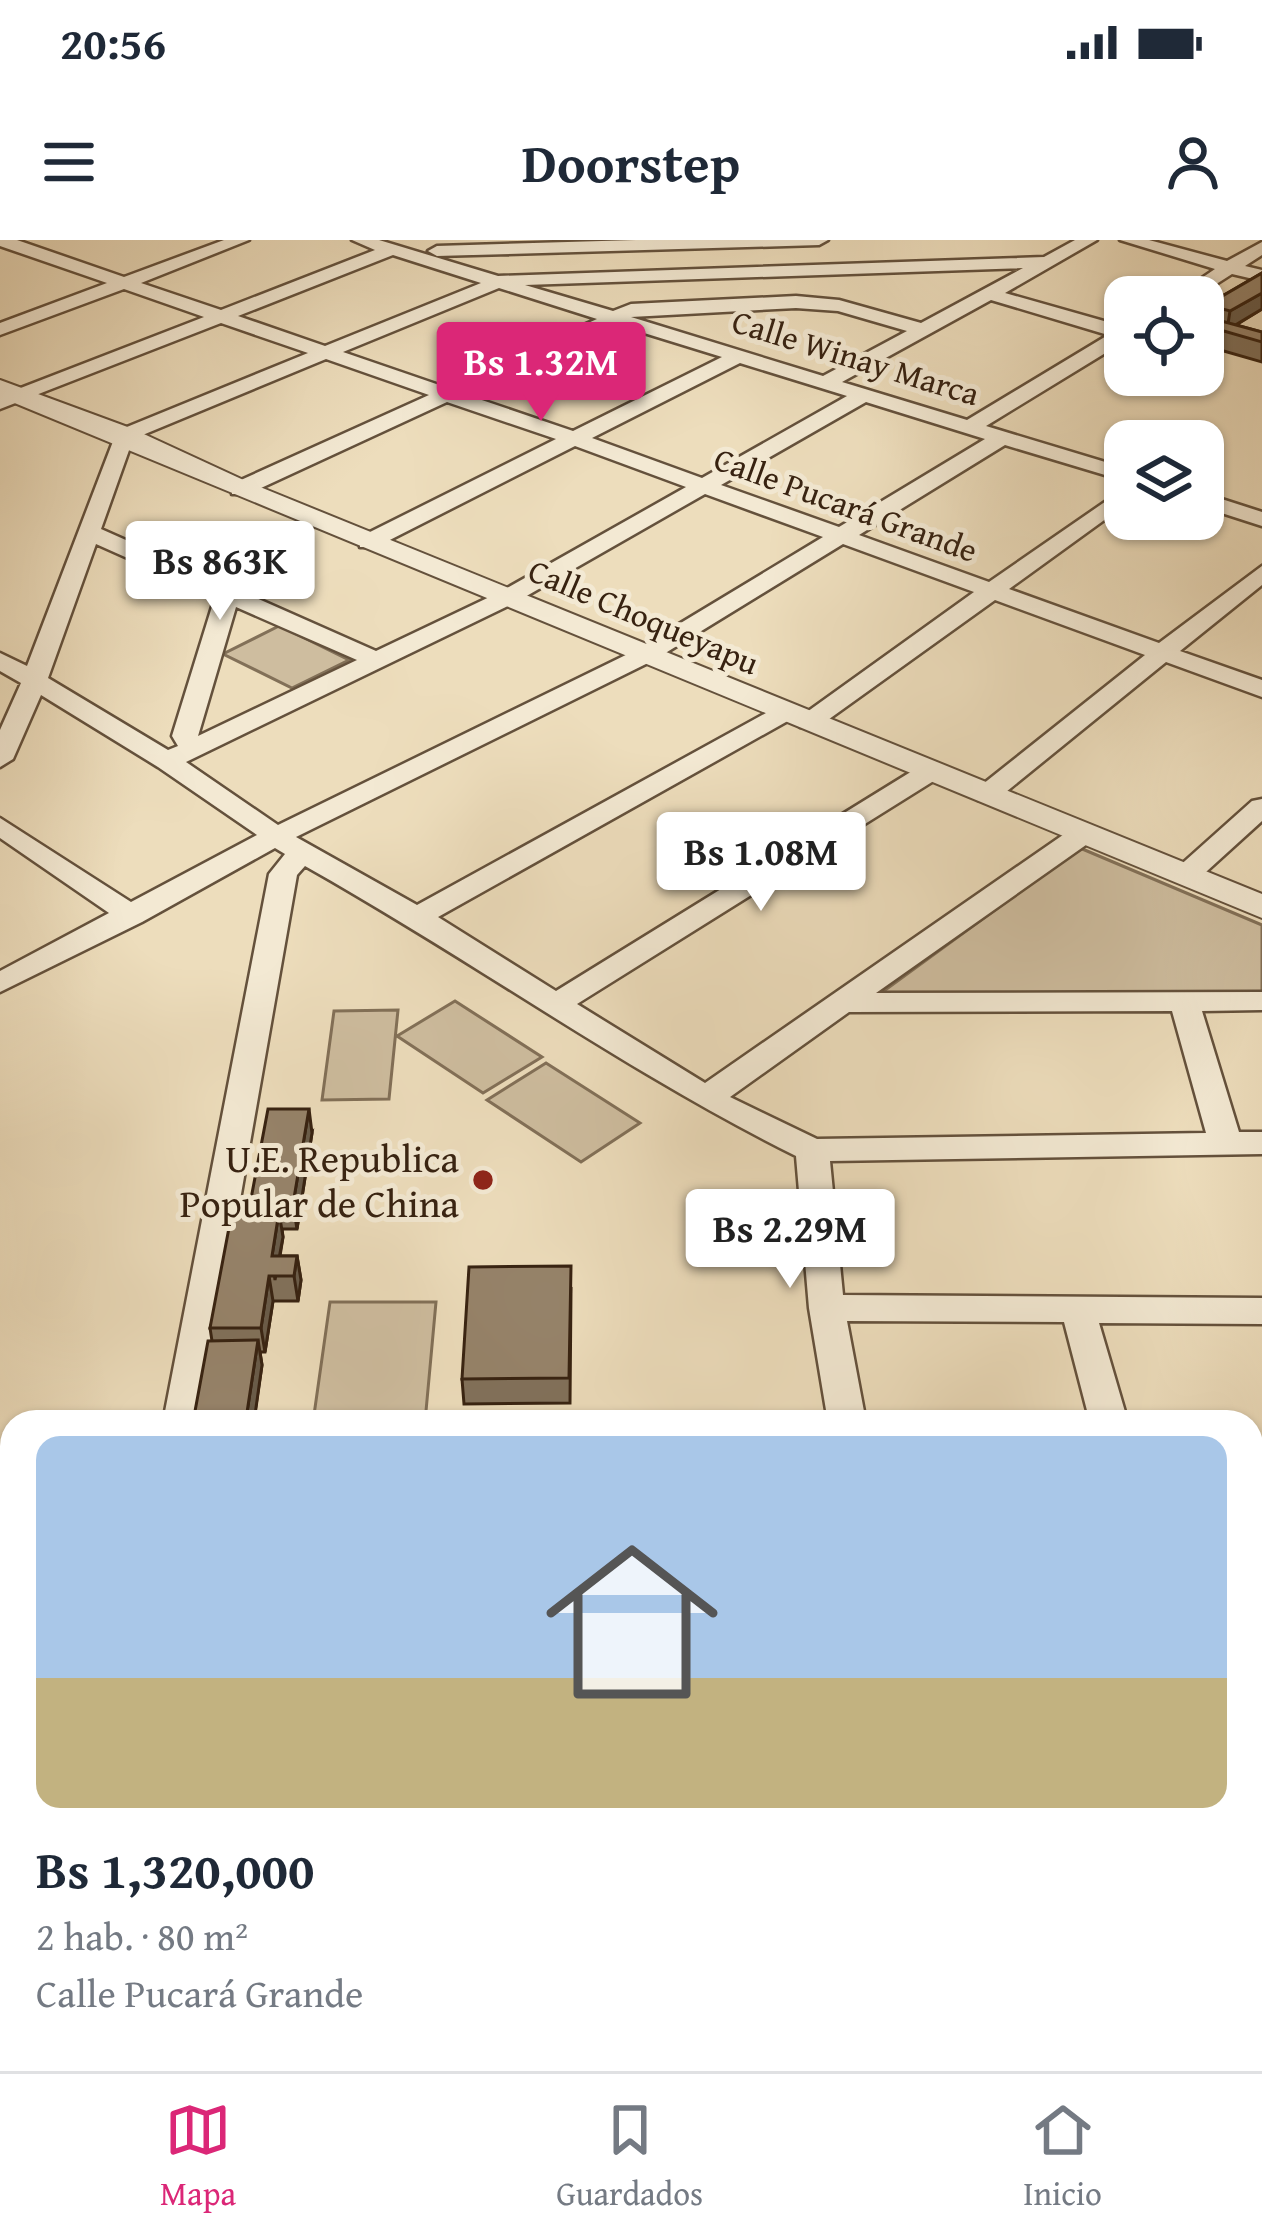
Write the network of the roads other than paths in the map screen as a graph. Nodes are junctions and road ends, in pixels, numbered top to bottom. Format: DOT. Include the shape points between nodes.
graph roads {
  1 [pos="0,240"];
  2 [pos="56,240"];
  3 [pos="240,240"];
  4 [pos="361,240"];
  5 [pos="819,240"];
  6 [pos="1088,240"];
  7 [pos="1129,240"];
  8 [pos="678,242"];
  9 [pos="1262,247"];
  10 [pos="430,249"];
  11 [pos="26,250"];
  12 [pos="391,250"];
  13 [pos="0,260"];
  14 [pos="1047,262"];
  15 [pos="1230,268"];
  16 [pos="686,274"];
  17 [pos="1217,276"];
  18 [pos="1262,276"];
  19 [pos="504,280"];
  20 [pos="124,283"];
  21 [pos="986,293"];
  22 [pos="695,305"];
  23 [pos="615,315"];
  24 [pos="218,316"];
  25 [pos="1104,327"];
  26 [pos="920,328"];
  27 [pos="0,329"];
  28 [pos="1104,345"];
  29 [pos="326,354"];
  30 [pos="739,356"];
  31 [pos="823,384"];
  32 [pos="6,395"];
  33 [pos="863,395"];
  34 [pos="450,396"];
  35 [pos="970,427"];
  36 [pos="124,435"];
  37 [pos="1004,437"];
  38 [pos="574,440"];
  39 [pos="1104,468"];
  40 [pos="701,488"];
  41 [pos="240,489"];
  42 [pos="1224,507"];
  43 [pos="1104,510"];
  44 [pos="1262,519"];
  45 [pos="88,532"];
  46 [pos="844,536"];
  47 [pos="368,542"];
  48 [pos="1262,572"];
  49 [pos="992,590"];
  50 [pos="228,594"];
  51 [pos="508,597"];
  52 [pos="1163,653"];
  53 [pos="645,655"];
  54 [pos="0,660"];
  55 [pos="376,660"];
  56 [pos="34,682"];
  57 [pos="1262,688"];
  58 [pos="796,718"];
  59 [pos="180,754"];
  60 [pos="0,759"];
  61 [pos="931,771"];
  62 [pos="987,794"];
  63 [pos="1262,807"];
  64 [pos="2,829"];
  65 [pos="1083,834"];
  66 [pos="290,844"];
  67 [pos="1186,875"];
  68 [pos="1262,907"];
  69 [pos="132,916"];
  70 [pos="417,917"];
  71 [pos="0,983"];
  72 [pos="1184,1001"];
  73 [pos="1262,1001"];
  74 [pos="557,1003"];
  75 [pos="839,1003"];
  76 [pos="706,1098"];
  77 [pos="1262,1143"];
  78 [pos="1226,1144"];
  79 [pos="812,1150"];
  80 [pos="827,1308"];
  81 [pos="1078,1310"];
  82 [pos="1262,1311"];
  83 [pos="184,1410"];
  84 [pos="845,1410"];
  85 [pos="1105,1410"];
  1 -- 11 [label="street, Calle Pucará Grande"];
  2 -- 11 [label="street"];
  3 -- 20 [label="street"];
  4 -- 12 [label="street, Calle Winay Marca"];
  5 -- 8 [label="street"];
  6 -- 14 [label="street"];
  7 -- 15 [label="street"];
  8 -- 10 [label="street"];
  8 -- 16 [label="street"];
  9 -- 15 [label="street"];
  10 -- 12 [label="street, Calle Winay Marca"];
  10 -- 19 [label="street, Calle Winay Marca"];
  11 -- 13 [label="street"];
  11 -- 20 [label="street, Calle Pucará Grande"];
  12 -- 24 [label="street"];
  14 -- 16 [label="street" via="850,260"];
  14 -- 21 [label="street"];
  15 -- 17 [label="street"];
  15 -- 18 [label="street"];
  16 -- 19 [label="street"];
  16 -- 22 [label="street"];
  19 -- 23 [label="street, Calle Winay Marca"];
  19 -- 29 [label="street"];
  20 -- 24 [label="street, Calle Pucará Grande"];
  20 -- 27 [label="street"];
  21 -- 25 [label="street"];
  21 -- 26 [label="street"];
  22 -- 23 [label="street"];
  22 -- 26 [label="street" via="819,303"];
  23 -- 30 [label="street, Calle Winay Marca"];
  23 -- 34 [label="street"];
  24 -- 29 [label="street, Calle Pucará Grande"];
  24 -- 32 [label="street"];
  26 -- 31 [label="street"];
  28 -- 35 [label="street"];
  29 -- 34 [label="street, Calle Pucará Grande"];
  29 -- 36 [label="street"];
  30 -- 31 [label="street, Calle Winay Marca"];
  30 -- 38 [label="street"];
  31 -- 33 [label="street, Calle Winay Marca"];
  32 -- 36 [label="street, Calle Choqueyapu"];
  33 -- 35 [label="street, Calle Winay Marca"];
  33 -- 40 [label="street"];
  34 -- 38 [label="street, Calle Pucará Grande"];
  34 -- 41 [label="street"];
  35 -- 37 [label="street, Calle Winay Marca"];
  36 -- 41 [label="street, Calle Choqueyapu"];
  36 -- 45 [label="street"];
  37 -- 39 [label="street, Calle Winay Marca"];
  37 -- 46 [label="street"];
  38 -- 40 [label="street, Calle Pucará Grande"];
  38 -- 47 [label="street"];
  40 -- 46 [label="street, Calle Pucará Grande"];
  40 -- 51 [label="street"];
  41 -- 47 [label="street, Calle Choqueyapu"];
  42 -- 44 [label="street"];
  43 -- 49 [label="street"];
  45 -- 50 [label="street"];
  45 -- 56 [label="street"];
  46 -- 49 [label="street, Calle Pucará Grande"];
  46 -- 53 [label="street"];
  47 -- 51 [label="street, Calle Choqueyapu"];
  48 -- 52 [label="street"];
  49 -- 52 [label="street, Calle Pucará Grande"];
  49 -- 58 [label="street"];
  50 -- 55 [label="street"];
  50 -- 59 [label="street"];
  51 -- 53 [label="street, Calle Choqueyapu"];
  51 -- 55 [label="street"];
  52 -- 57 [label="street, Calle Pucará Grande"];
  52 -- 62 [label="street"];
  53 -- 58 [label="street, Calle Choqueyapu"];
  53 -- 66 [label="street"];
  54 -- 56 [label="street"];
  55 -- 59 [label="street"];
  56 -- 59 [label="street"];
  56 -- 60 [label="street"];
  58 -- 61 [label="street, Calle Choqueyapu"];
  58 -- 70 [label="street"];
  59 -- 66 [label="street"];
  61 -- 62 [label="street, Calle Choqueyapu"];
  61 -- 74 [label="street"];
  62 -- 65 [label="street, Calle Choqueyapu"];
  63 -- 67 [label="street"];
  64 -- 69 [label="street"];
  65 -- 67 [label="street, Calle Choqueyapu"];
  65 -- 75 [label="street"];
  66 -- 69 [label="street"];
  66 -- 70 [label="street"];
  66 -- 83 [label="street"];
  67 -- 68 [label="street, Calle Choqueyapu"];
  69 -- 71 [label="street"];
  70 -- 74 [label="street"];
  72 -- 73 [label="street"];
  72 -- 75 [label="street"];
  72 -- 78 [label="street"];
  74 -- 76 [label="street"];
  75 -- 76 [label="street"];
  76 -- 79 [label="street"];
  77 -- 78 [label="street"];
  78 -- 79 [label="street"];
  79 -- 80 [label="street"];
  80 -- 81 [label="street"];
  80 -- 84 [label="street"];
  81 -- 82 [label="street"];
  81 -- 85 [label="street"];
}
